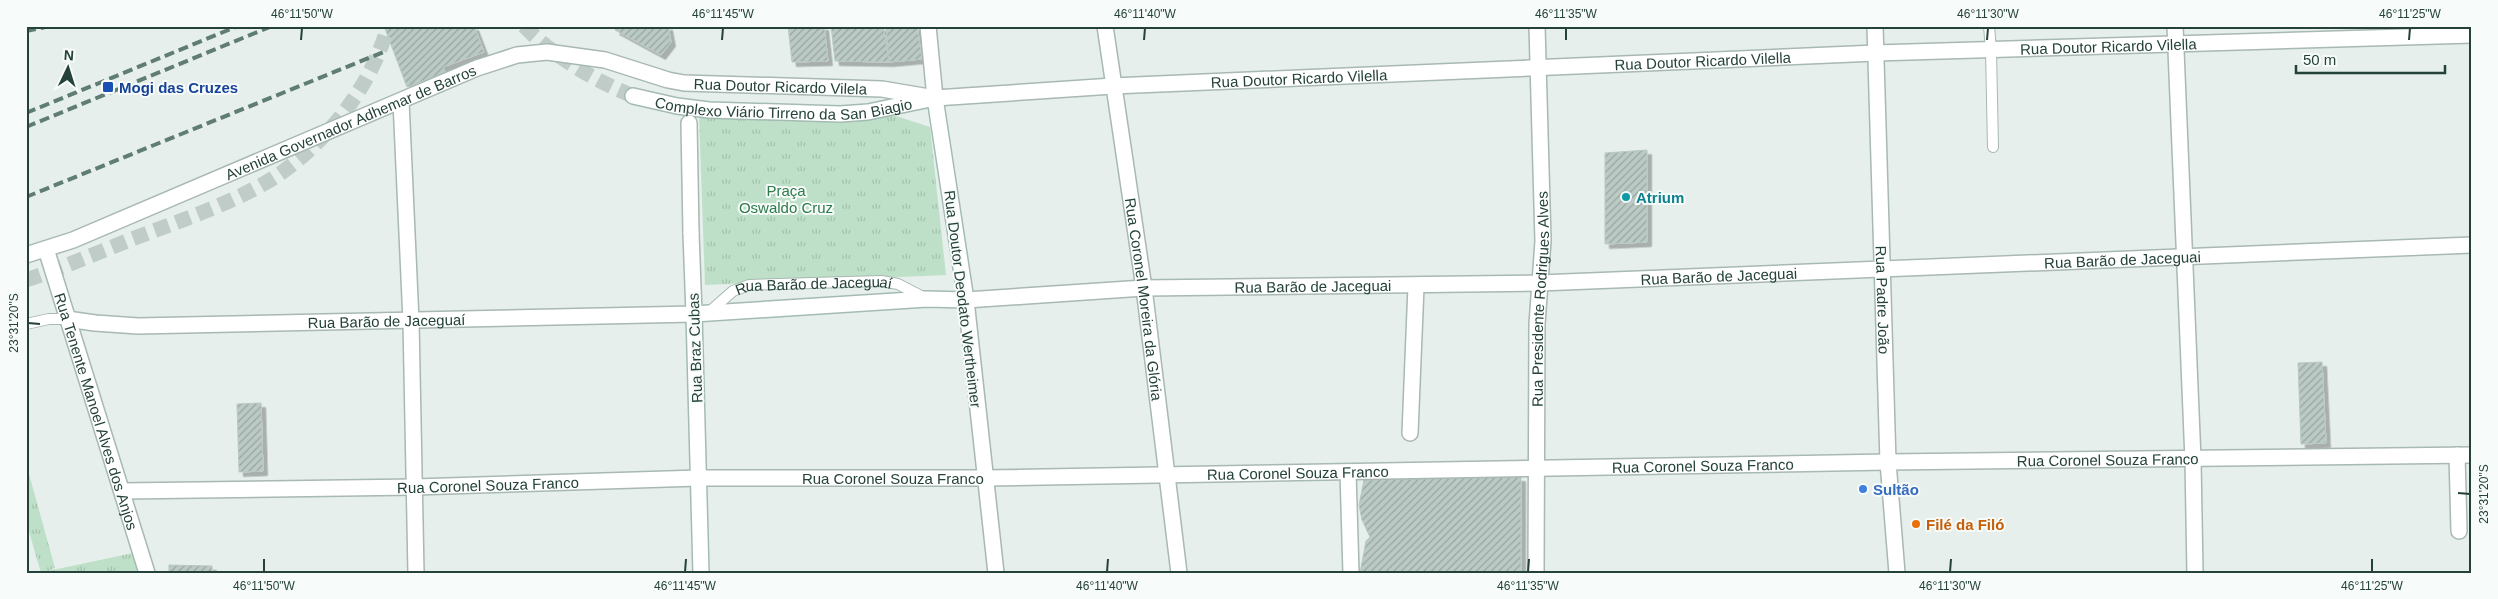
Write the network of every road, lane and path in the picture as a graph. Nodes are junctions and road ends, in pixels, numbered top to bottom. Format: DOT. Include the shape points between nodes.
graph roads {
  1 [pos="928,26"];
  2 [pos="1105,26"];
  3 [pos="1537,26"];
  4 [pos="1875,26"];
  5 [pos="1989,26"];
  6 [pos="2175,26"];
  7 [pos="2472,35"];
  8 [pos="2176,44"];
  9 [pos="1992,50"];
  10 [pos="1876,53"];
  11 [pos="1537,68"];
  12 [pos="684,83"];
  13 [pos="1113,86"];
  14 [pos="633,96"];
  15 [pos="935,98"];
  16 [pos="401,101"];
  17 [pos="689,123"];
  18 [pos="1993,147"];
  19 [pos="2472,245"];
  20 [pos="46,249"];
  21 [pos="26,255"];
  22 [pos="2183,257"];
  23 [pos="1881,270"];
  24 [pos="1540,283"];
  25 [pos="1416,286"];
  26 [pos="1144,288"];
  27 [pos="926,299"];
  28 [pos="966,300"];
  29 [pos="700,313"];
  30 [pos="67,319"];
  31 [pos="411,321"];
  32 [pos="26,324"];
  33 [pos="1410,433"];
  34 [pos="2464,455"];
  35 [pos="2194,460"];
  36 [pos="1888,462"];
  37 [pos="1535,468"];
  38 [pos="1348,472"];
  39 [pos="1166,473"];
  40 [pos="699,478"];
  41 [pos="985,478"];
  42 [pos="415,487"];
  43 [pos="123,491"];
  44 [pos="2459,531"];
  45 [pos="146,573"];
  46 [pos="416,573"];
  47 [pos="701,573"];
  48 [pos="996,573"];
  49 [pos="1179,573"];
  50 [pos="1351,573"];
  51 [pos="1536,573"];
  52 [pos="1898,573"];
  53 [pos="2195,573"];
  1 -- 15 [label="street, Rua Doutor Deodato Wertheimer"];
  2 -- 13 [label="street, Rua Coronel Moreira da Glória"];
  3 -- 11 [label="street, Rua Presidente Rodrigues Alves"];
  4 -- 10 [label="street, Rua Padre João"];
  5 -- 9 [label="lane"];
  6 -- 8 [label="street"];
  7 -- 8 [label="street, Rua Doutor Ricardo Vilella"];
  8 -- 9 [label="street, Rua Doutor Ricardo Vilella"];
  8 -- 22 [label="street"];
  9 -- 10 [label="street, Rua Doutor Ricardo Vilella"];
  9 -- 18 [label="lane"];
  10 -- 11 [label="street, Rua Doutor Ricardo Vilella"];
  10 -- 23 [label="street, Rua Padre João"];
  11 -- 13 [label="street, Rua Doutor Ricardo Vilella"];
  11 -- 24 [label="street, Rua Presidente Rodrigues Alves" via="1543,241"];
  12 -- 15 [label="street, Rua Doutor Ricardo Vilela" via="882,89"];
  12 -- 16 [label="street, Avenida Governador Adhemar de Barros" via="587,56 532,52 497,61"];
  13 -- 15 [label="street, Rua Doutor Ricardo Vilella"];
  13 -- 26 [label="street, Rua Coronel Moreira da Glória"];
  14 -- 15 [label="street, Complexo Viário Tirreno da San Biagio" via="709,110 830,114 868,112"];
  15 -- 28 [label="street, Rua Doutor Deodato Wertheimer"];
  16 -- 20 [label="street, Avenida Governador Adhemar de Barros"];
  16 -- 31 [label="street"];
  17 -- 29 [label="street, Rua Braz Cubas" via="691,233"];
  19 -- 22 [label="street, Rua Barão de Jaceguai"];
  20 -- 21 [label="street, Avenida Governador Adhemar de Barros"];
  20 -- 30 [label="street, Rua Tenente Manoel Alves dos Anjos"];
  22 -- 23 [label="street, Rua Barão de Jaceguai"];
  22 -- 35 [label="street"];
  23 -- 24 [label="street, Rua Barão de Jaceguai"];
  23 -- 36 [label="street, Rua Padre João"];
  24 -- 25 [label="street, Rua Barão de Jaceguai"];
  24 -- 37 [label="street, Rua Presidente Rodrigues Alves"];
  25 -- 26 [label="street, Rua Barão de Jaceguai"];
  25 -- 33 [label="street"];
  26 -- 28 [label="street, Rua Barão de Jaceguai"];
  26 -- 39 [label="street, Rua Coronel Moreira da Glória"];
  27 -- 28 [label="street, Rua Barão de Jaceguaí"];
  27 -- 29 [label="street, Rua Barão de Jaceguaí"];
  27 -- 29 [label="lane, Rua Barão de Jaceguaí" via="898,284 881,281 749,285 733,291"];
  28 -- 41 [label="street, Rua Doutor Deodato Wertheimer"];
  29 -- 31 [label="street, Rua Barão de Jaceguaí"];
  29 -- 40 [label="street, Rua Braz Cubas"];
  30 -- 31 [label="street, Rua Barão de Jaceguaí" via="138,326"];
  30 -- 32 [label="lane"];
  30 -- 43 [label="street, Rua Tenente Manoel Alves dos Anjos"];
  31 -- 42 [label="street"];
  34 -- 35 [label="street, Rua Coronel Souza Franco"];
  34 -- 44 [label="street"];
  35 -- 36 [label="street, Rua Coronel Souza Franco"];
  35 -- 53 [label="street"];
  36 -- 37 [label="street, Rua Coronel Souza Franco"];
  36 -- 52 [label="street, Rua Padre João"];
  37 -- 38 [label="street, Rua Coronel Souza Franco"];
  37 -- 51 [label="street, Rua Presidente Rodrigues Alves"];
  38 -- 39 [label="street, Rua Coronel Souza Franco"];
  38 -- 50 [label="street"];
  39 -- 41 [label="street, Rua Coronel Souza Franco"];
  39 -- 49 [label="street, Rua Coronel Moreira da Glória"];
  40 -- 41 [label="street, Rua Coronel Souza Franco"];
  40 -- 42 [label="street, Rua Coronel Souza Franco"];
  40 -- 47 [label="street, Rua Braz Cubas"];
  41 -- 48 [label="street, Rua Doutor Deodato Wertheimer"];
  42 -- 43 [label="street, Rua Coronel Souza Franco"];
  42 -- 46 [label="street"];
  43 -- 45 [label="street, Rua Tenente Manoel Alves dos Anjos"];
}
